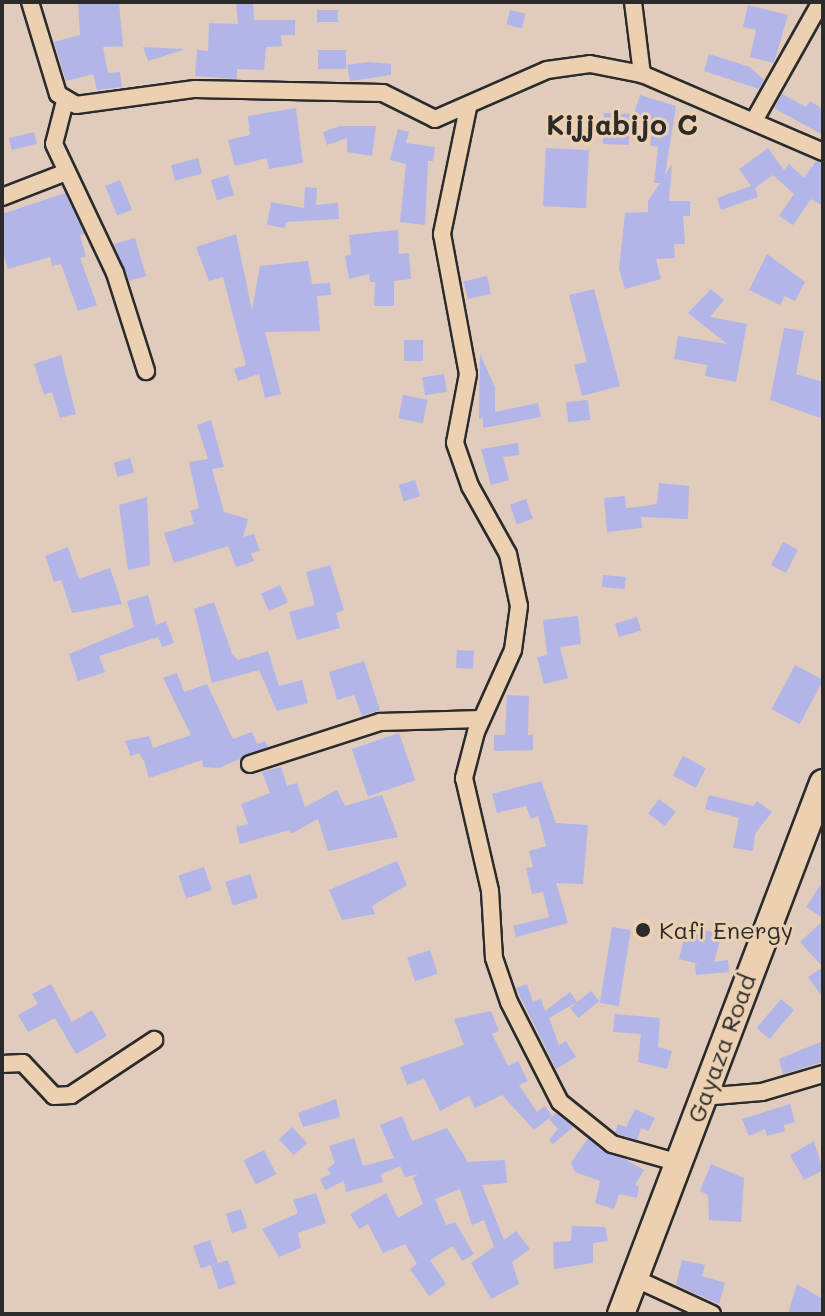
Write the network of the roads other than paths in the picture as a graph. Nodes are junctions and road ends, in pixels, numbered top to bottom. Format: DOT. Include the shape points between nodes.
graph roads {
  1 [pos="30,2"];
  2 [pos="633,2"];
  3 [pos="821,2"];
  4 [pos="642,74"];
  5 [pos="65,101"];
  6 [pos="468,108"];
  7 [pos="755,119"];
  8 [pos="823,152"];
  9 [pos="64,173"];
  10 [pos="2,197"];
  11 [pos="146,371"];
  12 [pos="481,719"];
  13 [pos="250,764"];
  14 [pos="823,783"];
  15 [pos="154,1040"];
  16 [pos="2,1064"];
  17 [pos="823,1074"];
  18 [pos="702,1097"];
  19 [pos="679,1163"];
  20 [pos="634,1278"];
  21 [pos="621,1314"];
  22 [pos="712,1314"];
  1 -- 5 [label="street" via="49,72"];
  2 -- 4 [label="street"];
  3 -- 7 [label="street"];
  4 -- 6 [label="street" via="590,64 562,67 520,79"];
  4 -- 7 [label="street"];
  5 -- 6 [label="street" via="86,106 221,88 383,93 435,119"];
  5 -- 9 [label="street" via="53,135"];
  6 -- 12 [label="street" via="442,234 468,374 455,443 470,486 508,554 519,606 513,650"];
  7 -- 8 [label="street"];
  9 -- 10 [label="street"];
  9 -- 11 [label="street" via="115,273"];
  12 -- 13 [label="street" via="437,716 380,722"];
  12 -- 19 [label="street" via="464,778 490,891 494,958 509,1002 560,1102 612,1144"];
  14 -- 18 [label="main road, Gayaza Road"];
  15 -- 16 [label="street" via="71,1095 54,1096 23,1063"];
  17 -- 18 [label="street" via="762,1092"];
  18 -- 19 [label="main road, Gayaza Road"];
  19 -- 20 [label="main road, Gayaza Road"];
  20 -- 21 [label="main road, Gayaza Road"];
  20 -- 22 [label="street"];
}
